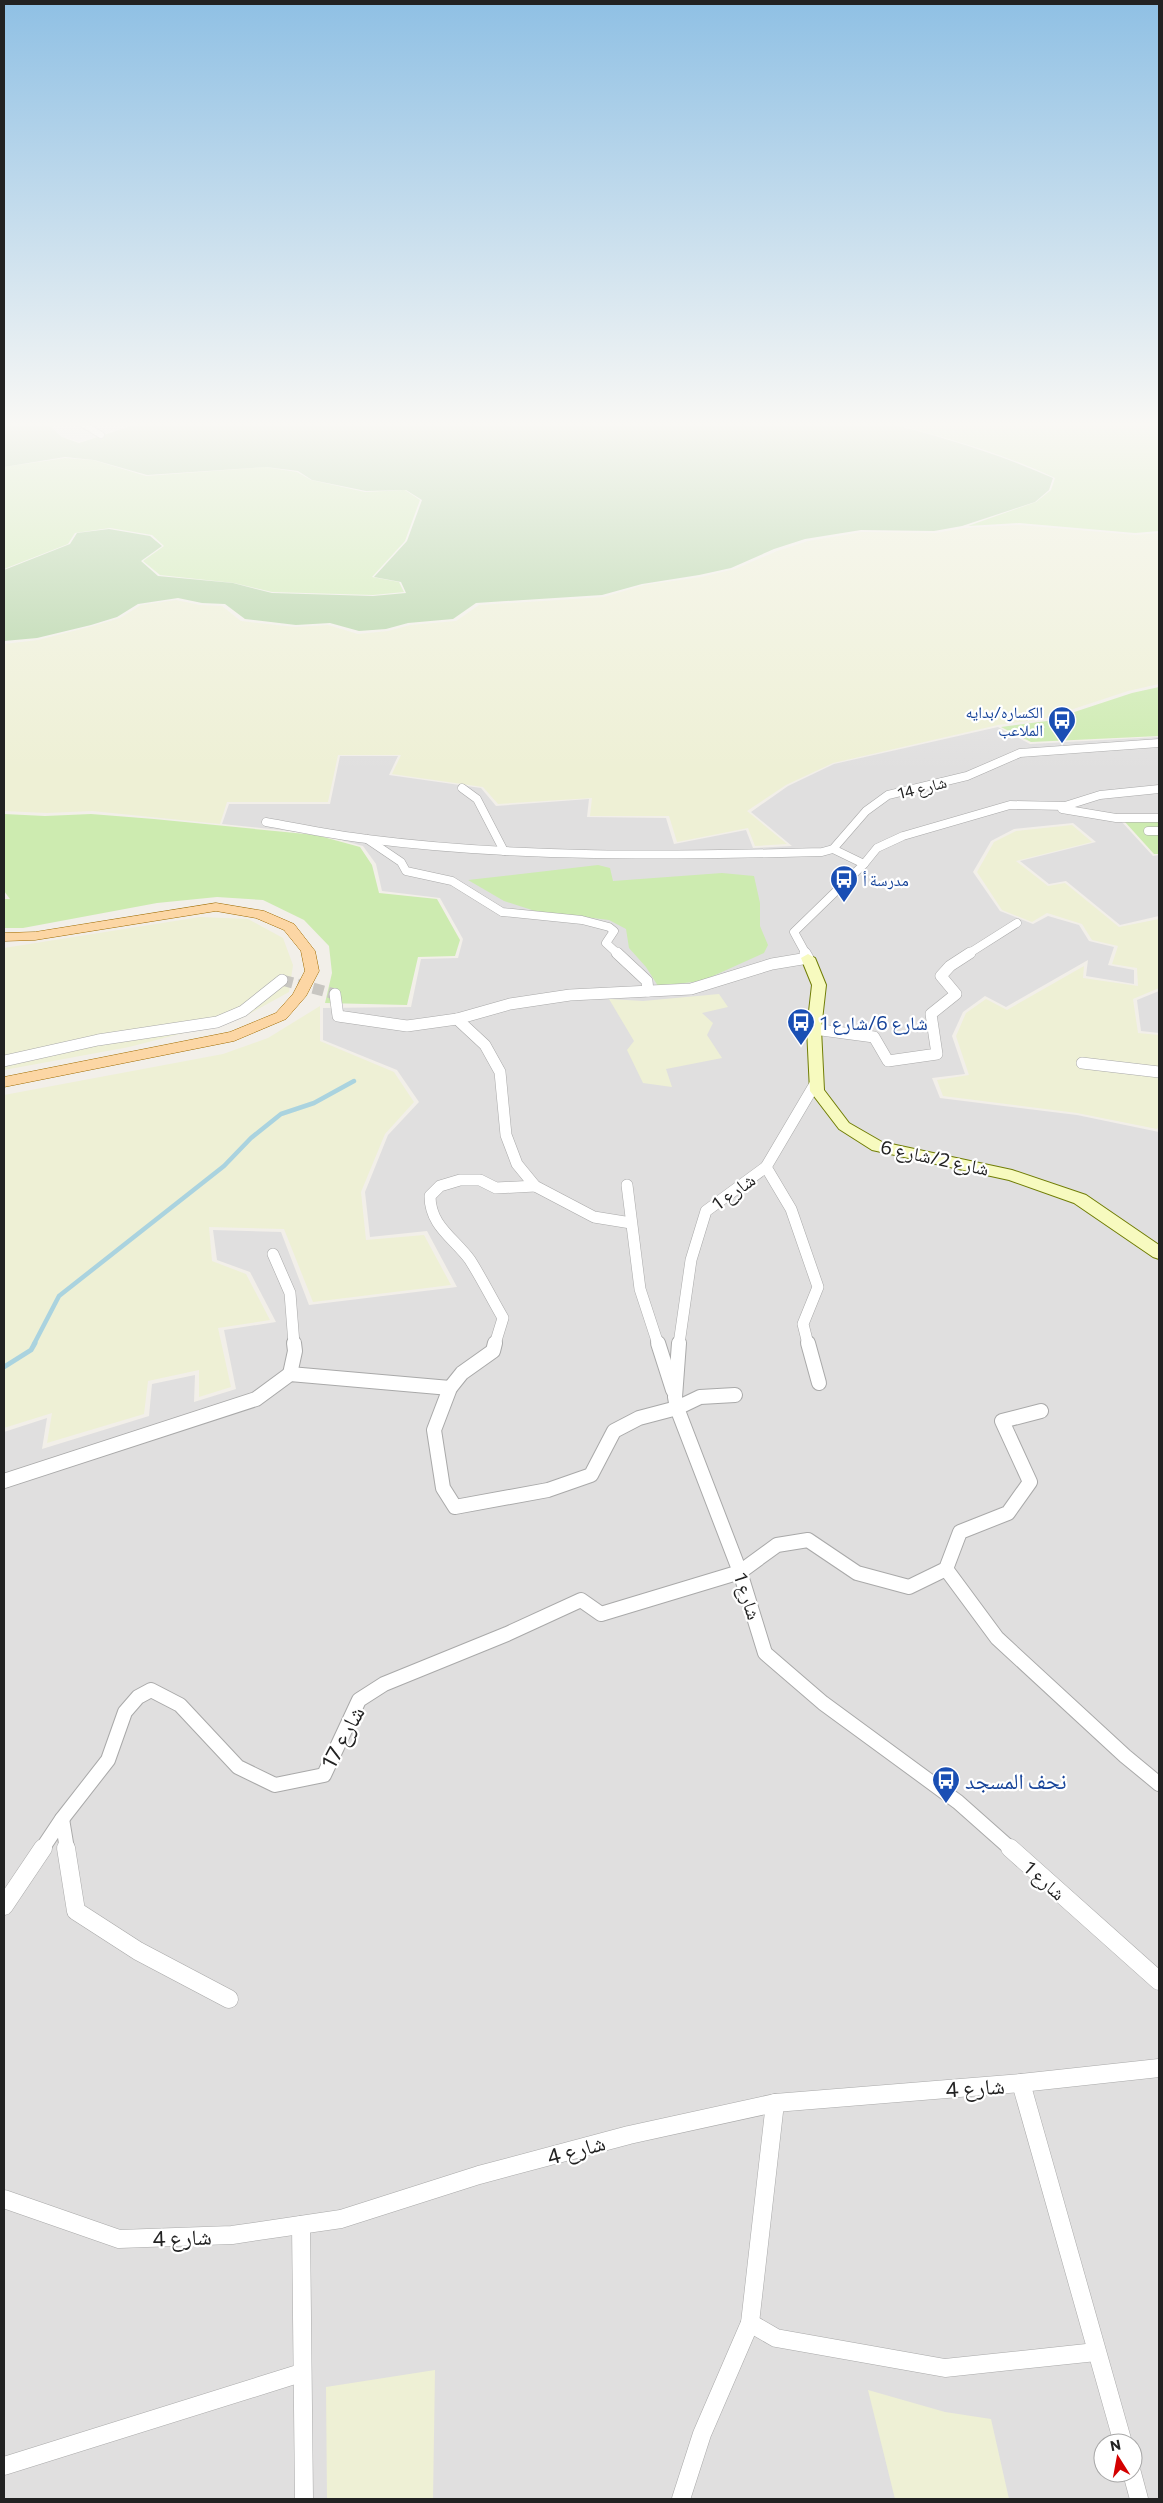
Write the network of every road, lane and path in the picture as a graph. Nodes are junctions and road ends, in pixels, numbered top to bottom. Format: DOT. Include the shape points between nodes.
graph roads {
  1 [pos="1159,743"];
  2 [pos="462,788"];
  3 [pos="1159,789"];
  4 [pos="1048,807"];
  5 [pos="1159,818"];
  6 [pos="266,822"];
  7 [pos="1148,831"];
  8 [pos="1159,831"];
  9 [pos="367,839"];
  10 [pos="833,849"];
  11 [pos="504,851"];
  12 [pos="864,864"];
  13 [pos="1017,923"];
  14 [pos="4,937"];
  15 [pos="808,958"];
  16 [pos="282,980"];
  17 [pos="648,991"];
  18 [pos="335,994"];
  19 [pos="457,1019"];
  20 [pos="814,1029"];
  21 [pos="4,1060"];
  22 [pos="1082,1063"];
  23 [pos="1159,1072"];
  24 [pos="4,1082"];
  25 [pos="815,1084"];
  26 [pos="766,1167"];
  27 [pos="535,1186"];
  28 [pos="627,1186"];
  29 [pos="631,1223"];
  30 [pos="273,1254"];
  31 [pos="1159,1254"];
  32 [pos="290,1374"];
  33 [pos="819,1383"];
  34 [pos="450,1388"];
  35 [pos="735,1394"];
  36 [pos="676,1403"];
  37 [pos="1042,1411"];
  38 [pos="4,1481"];
  39 [pos="946,1569"];
  40 [pos="740,1572"];
  41 [pos="1159,1784"];
  42 [pos="62,1819"];
  43 [pos="4,1906"];
  44 [pos="1159,1981"];
  45 [pos="228,1999"];
  46 [pos="1159,2068"];
  47 [pos="1021,2084"];
  48 [pos="775,2102"];
  49 [pos="4,2199"];
  50 [pos="301,2225"];
  51 [pos="750,2323"];
  52 [pos="1096,2352"];
  53 [pos="301,2373"];
  54 [pos="1120,2433"];
  55 [pos="4,2466"];
  56 [pos="1135,2483"];
  57 [pos="304,2499"];
  58 [pos="681,2499"];
  59 [pos="1139,2499"];
  1 -- 10 [label="street, شارع 14" via="1020,753 967,776 888,795 866,811"];
  2 -- 11 [label="street" via="477,799"];
  3 -- 4 [label="street" via="1100,796 1065,806"];
  4 -- 5 [label="street" via="1116,818"];
  4 -- 12 [label="street" via="1010,805 903,836 878,848"];
  6 -- 9 [label="street"];
  7 -- 8 [label="street"];
  9 -- 11 [label="street"];
  9 -- 17 [label="street" via="400,862 406,871 452,881 502,912 609,926 614,931 606,942 647,981"];
  10 -- 11 [label="street" via="713,855"];
  10 -- 12 [label="street"];
  12 -- 15 [label="street" via="794,932"];
  13 -- 20 [label="street" via="950,966 941,976 956,994 931,1014 937,1054 888,1061 874,1037"];
  14 -- 24 [label="main road" via="34,936 216,907 259,914 289,927 308,951 312,971 299,996 281,1016 234,1036"];
  15 -- 17 [label="street" via="772,964 690,989"];
  15 -- 20 [label="street" via="819,985"];
  16 -- 21 [label="street" via="243,1011 217,1022 98,1040"];
  17 -- 19 [label="street" via="562,996 510,1004"];
  18 -- 19 [label="street" via="338,1016 407,1026"];
  19 -- 27 [label="street" via="485,1045 500,1072 506,1135 517,1164"];
  20 -- 25 [label="street"];
  22 -- 23 [label="street"];
  25 -- 26 [label="street, شارع 1"];
  25 -- 31 [label="street, شارع 2/شارع 6" via="844,1126 877,1146 1012,1174 1080,1199"];
  26 -- 33 [label="street" via="776,1179 793,1218 818,1287 803,1324"];
  26 -- 36 [label="street, شارع 1" via="706,1211 691,1260 680,1326"];
  27 -- 29 [label="street" via="594,1217"];
  27 -- 34 [label="street" via="496,1188 480,1180 460,1180 440,1186 430,1196 428,1209 444,1234 467,1255 503,1318 493,1351 462,1373"];
  28 -- 29 [label="street"];
  29 -- 36 [label="street" via="640,1289"];
  30 -- 32 [label="street" via="290,1293 295,1351"];
  32 -- 34 [label="street"];
  32 -- 38 [label="street" via="256,1399"];
  34 -- 36 [label="street" via="434,1430 443,1488 455,1507 548,1490 591,1475 614,1431"];
  35 -- 36 [label="street"];
  36 -- 40 [label="street, شارع 1"];
  37 -- 39 [label="street" via="1002,1421 1030,1482 1008,1514 960,1532"];
  39 -- 40 [label="street" via="909,1587 857,1573 808,1540 777,1545"];
  39 -- 41 [label="street" via="997,1638 1124,1756"];
  40 -- 42 [label="street, شارع 17" via="601,1614 581,1600 384,1684 359,1700 324,1775 275,1785 238,1767 180,1705 151,1690 138,1697 125,1712 108,1760"];
  40 -- 44 [label="street, شارع 1" via="765,1653 823,1703 958,1802"];
  42 -- 43 [label="street, شارع 17"];
  42 -- 45 [label="street" via="76,1911 138,1951"];
  46 -- 47 [label="street, شارع 4"];
  47 -- 48 [label="street, شارع 4"];
  47 -- 52 [label="street"];
  48 -- 50 [label="street, شارع 4" via="629,2135 479,2175 341,2219"];
  48 -- 51 [label="street"];
  49 -- 50 [label="street, شارع 4" via="119,2240 232,2235"];
  50 -- 53 [label="street"];
  51 -- 52 [label="street" via="776,2338 945,2368"];
  51 -- 58 [label="street" via="702,2434"];
  52 -- 54 [label="street"];
  53 -- 55 [label="street"];
  53 -- 57 [label="street"];
  56 -- 59 [label="street"];
}
